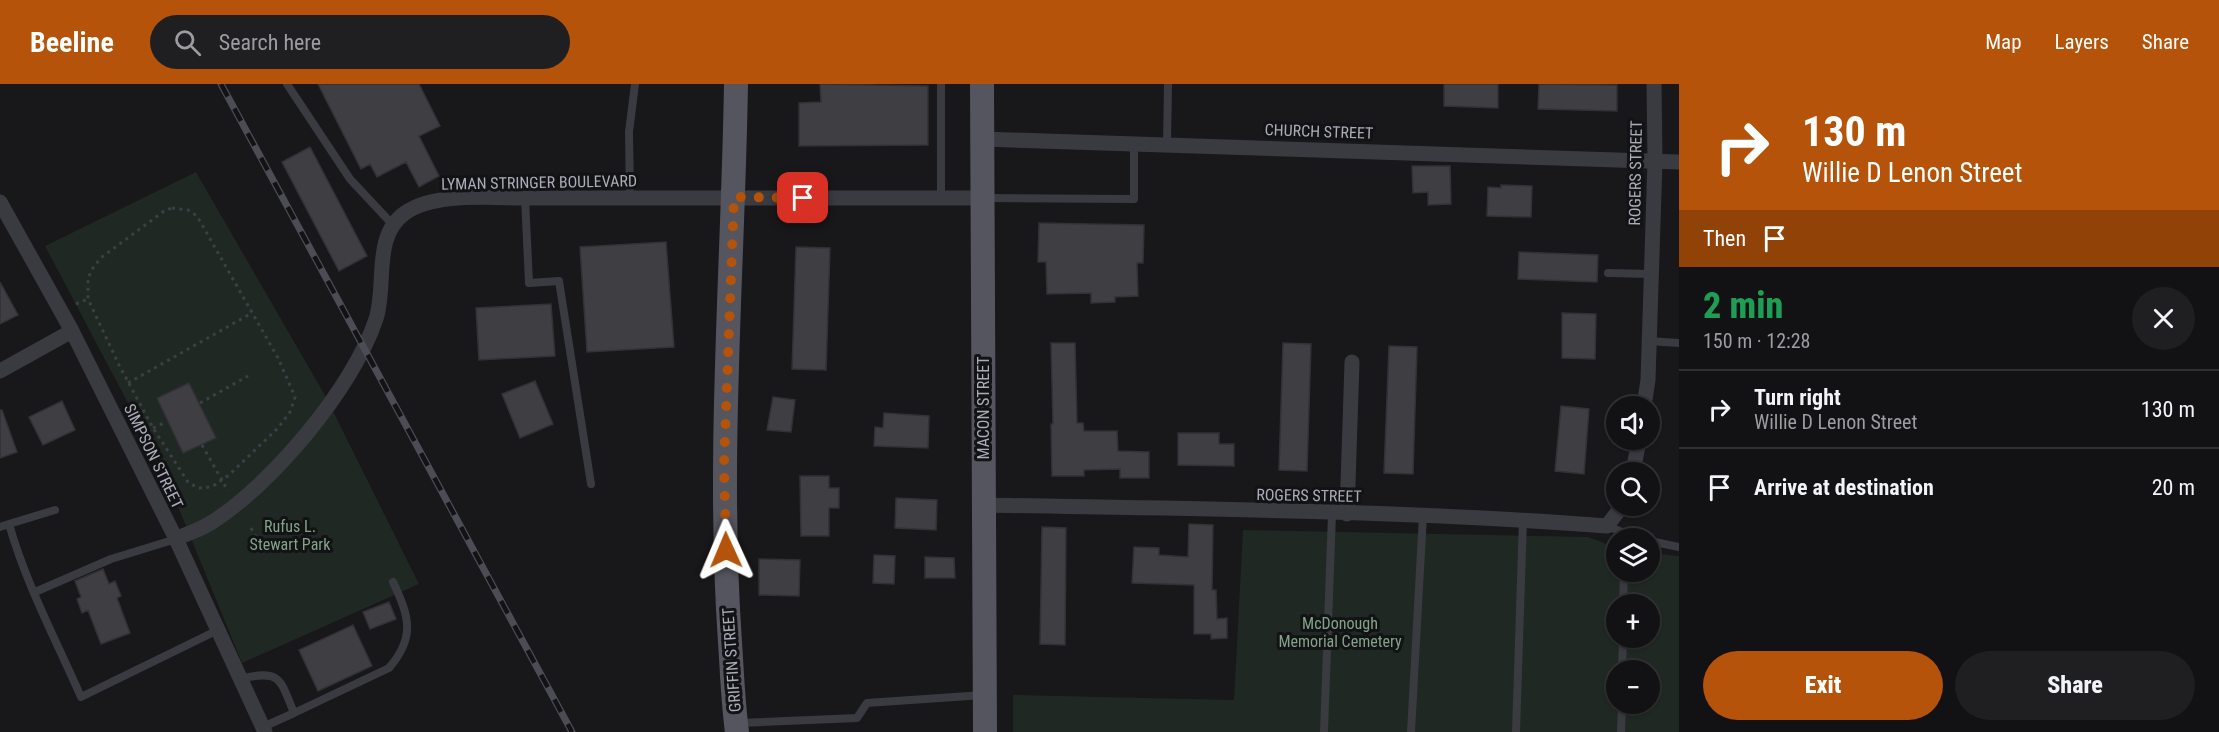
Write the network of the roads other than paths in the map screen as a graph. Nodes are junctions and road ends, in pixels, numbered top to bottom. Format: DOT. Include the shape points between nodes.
graph roads {
  1 [pos="287,84"];
  2 [pos="635,84"];
  3 [pos="736,84"];
  4 [pos="941,84"];
  5 [pos="982,84"];
  6 [pos="1168,84"];
  7 [pos="1654,84"];
  8 [pos="982,139"];
  9 [pos="1134,142"];
  10 [pos="1167,144"];
  11 [pos="1655,161"];
  12 [pos="1679,162"];
  13 [pos="734,197"];
  14 [pos="525,198"];
  15 [pos="630,198"];
  16 [pos="941,198"];
  17 [pos="982,198"];
  18 [pos="0,202"];
  19 [pos="393,225"];
  20 [pos="1608,273"];
  21 [pos="1651,274"];
  22 [pos="72,331"];
  23 [pos="1648,341"];
  24 [pos="1679,343"];
  25 [pos="1352,362"];
  26 [pos="0,371"];
  27 [pos="1646,396"];
  28 [pos="591,484"];
  29 [pos="984,505"];
  30 [pos="55,510"];
  31 [pos="1332,514"];
  32 [pos="1347,514"];
  33 [pos="1424,516"];
  34 [pos="1614,516"];
  35 [pos="1523,519"];
  36 [pos="9,524"];
  37 [pos="1607,526"];
  38 [pos="0,527"];
  39 [pos="1610,528"];
  40 [pos="176,539"];
  41 [pos="1660,544"];
  42 [pos="1679,547"];
  43 [pos="393,582"];
  44 [pos="34,592"];
  45 [pos="218,630"];
  46 [pos="240,679"];
  47 [pos="984,695"];
  48 [pos="294,714"];
  49 [pos="1622,714"];
  50 [pos="736,727"];
  51 [pos="264,730"];
  52 [pos="985,732"];
  53 [pos="1324,732"];
  54 [pos="1411,732"];
  55 [pos="1516,732"];
  56 [pos="1621,732"];
  1 -- 19 [label="lane" via="350,179"];
  2 -- 15 [label="lane" via="629,132"];
  3 -- 13 [label="main road, GRIFFIN STREET"];
  4 -- 16 [label="lane"];
  5 -- 8 [label="main road, MACON STREET"];
  6 -- 10 [label="lane"];
  7 -- 11 [label="street, ROGERS STREET"];
  8 -- 9 [label="street, CHURCH STREET"];
  8 -- 17 [label="main road, MACON STREET"];
  9 -- 10 [label="street, CHURCH STREET"];
  9 -- 17 [label="lane" via="1134,199"];
  10 -- 11 [label="street, CHURCH STREET"];
  11 -- 12 [label="street, CHURCH STREET"];
  11 -- 21 [label="street, ROGERS STREET"];
  13 -- 15 [label="street, LYMAN STRINGER BOULEVARD"];
  13 -- 16 [label="street, LYMAN STRINGER BOULEVARD"];
  13 -- 50 [label="main road, GRIFFIN STREET" via="724,464"];
  14 -- 15 [label="street, LYMAN STRINGER BOULEVARD"];
  14 -- 19 [label="street, LYMAN STRINGER BOULEVARD" via="430,202 405,213"];
  14 -- 28 [label="lane" via="529,283 559,281"];
  16 -- 17 [label="street, LYMAN STRINGER BOULEVARD"];
  17 -- 29 [label="main road, MACON STREET"];
  18 -- 22 [label="street, SIMPSON STREET"];
  19 -- 40 [label="street" via="384,251 377,318 335,397 271,473 208,524"];
  20 -- 21 [label="lane"];
  21 -- 23 [label="street, ROGERS STREET"];
  22 -- 26 [label="street"];
  22 -- 40 [label="street, SIMPSON STREET"];
  23 -- 24 [label="lane"];
  23 -- 27 [label="street, ROGERS STREET"];
  25 -- 32 [label="street"];
  29 -- 31 [label="street, ROGERS STREET"];
  29 -- 47 [label="main road, MACON STREET"];
  30 -- 36 [label="lane"];
  31 -- 32 [label="street, ROGERS STREET"];
  31 -- 53 [label="lane"];
  32 -- 33 [label="street, ROGERS STREET"];
  33 -- 35 [label="street, ROGERS STREET"];
  33 -- 54 [label="lane"];
  34 -- 37 [label="street"];
  35 -- 37 [label="street, ROGERS STREET"];
  35 -- 55 [label="lane"];
  36 -- 38 [label="lane"];
  36 -- 44 [label="lane"];
  37 -- 39 [label="lane"];
  40 -- 44 [label="lane" via="111,559"];
  40 -- 45 [label="street, SIMPSON STREET"];
  41 -- 42 [label="lane"];
  43 -- 48 [label="lane" via="409,628 399,657 389,668"];
  44 -- 45 [label="lane" via="81,697"];
  45 -- 46 [label="street, SIMPSON STREET"];
  46 -- 48 [label="lane" via="270,675 281,682"];
  46 -- 51 [label="street, SIMPSON STREET"];
  47 -- 50 [label="lane" via="867,703 857,718"];
  47 -- 52 [label="main road, MACON STREET"];
  48 -- 51 [label="lane"];
  49 -- 56 [label="lane"];
}
